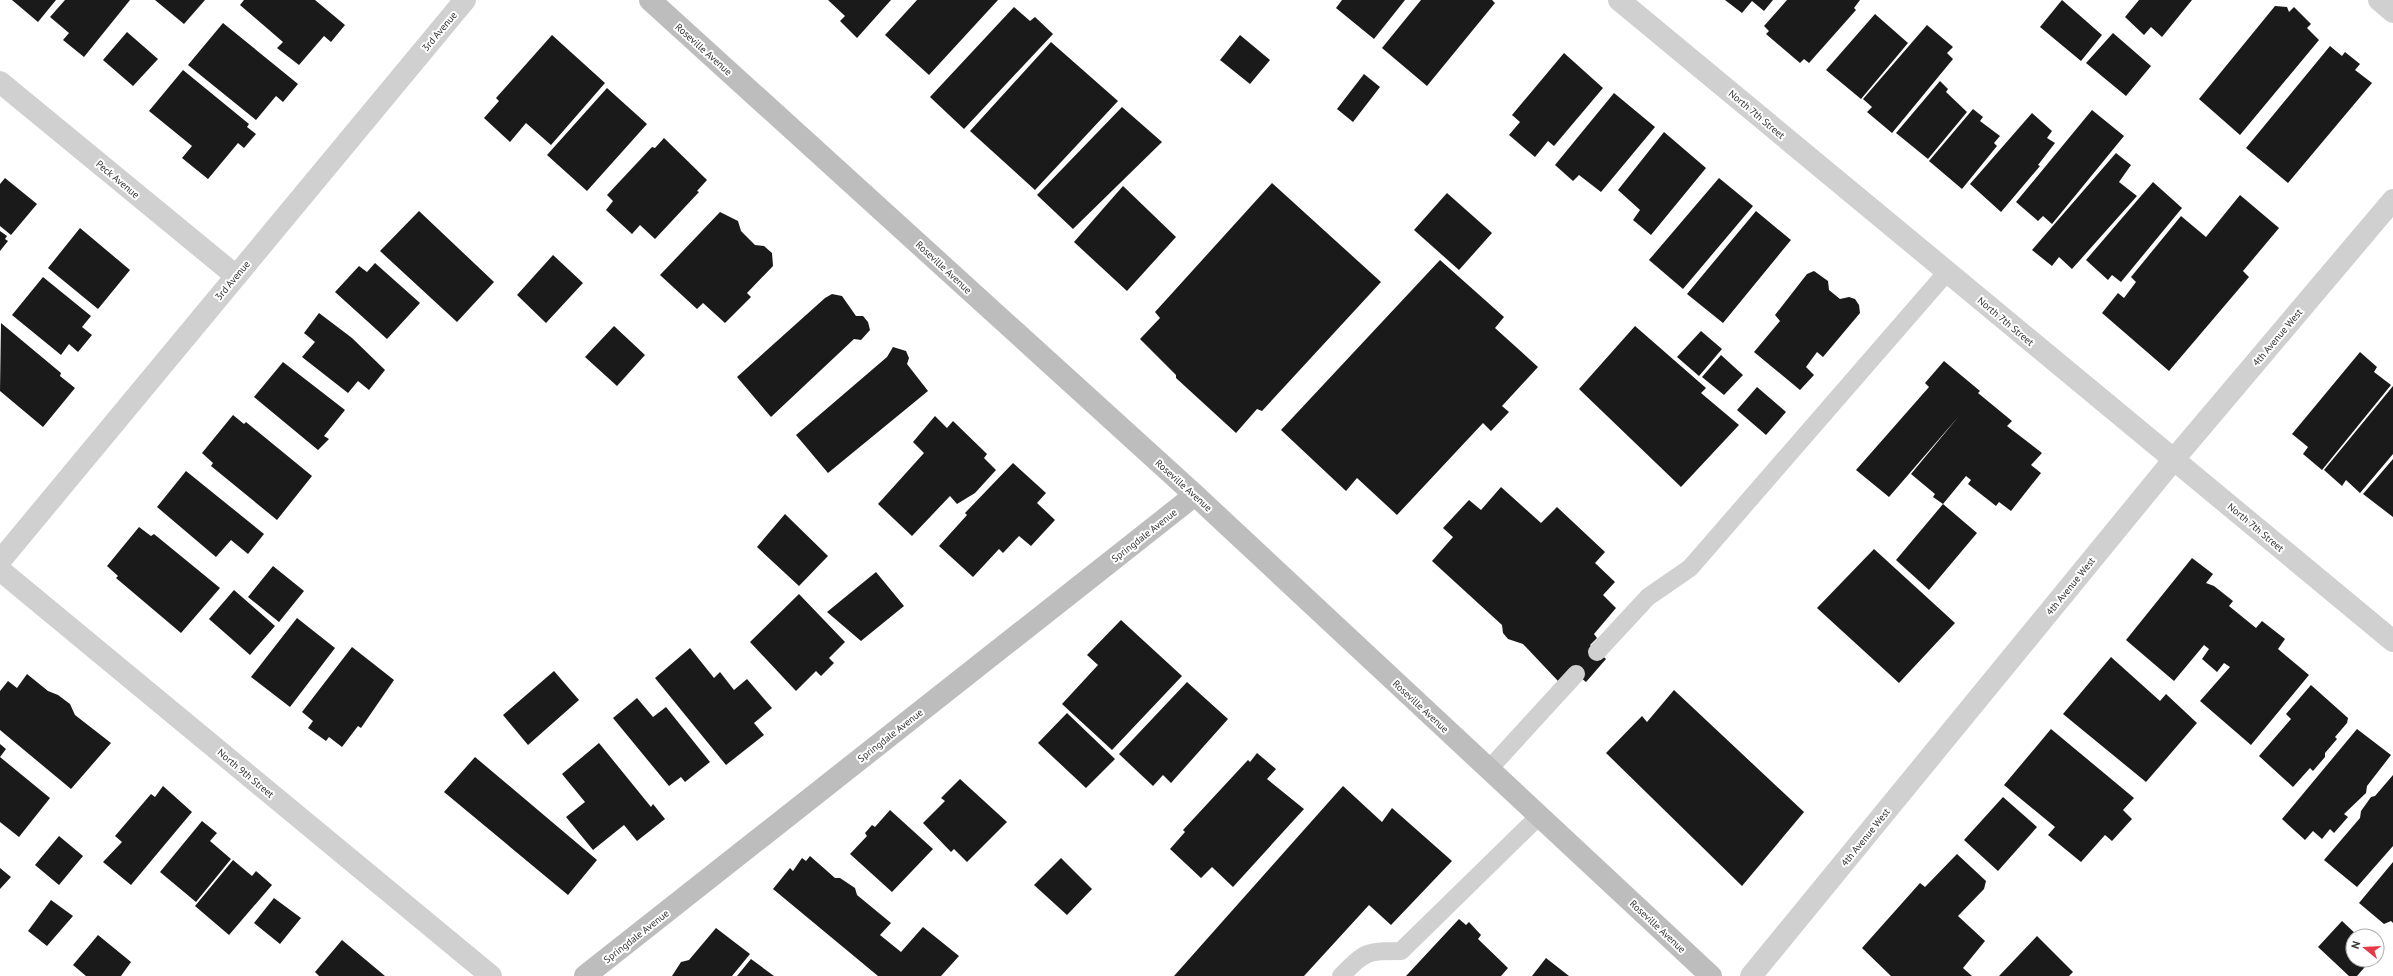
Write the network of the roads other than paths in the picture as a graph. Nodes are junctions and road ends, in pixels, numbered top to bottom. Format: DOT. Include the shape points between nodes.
graph roads {
  1 [pos="465,0"];
  2 [pos="650,0"];
  3 [pos="1619,0"];
  4 [pos="2379,0"];
  5 [pos="2393,12"];
  6 [pos="0,82"];
  7 [pos="2393,200"];
  8 [pos="1947,272"];
  9 [pos="236,276"];
  10 [pos="2174,460"];
  11 [pos="1195,495"];
  12 [pos="0,561"];
  13 [pos="0,570"];
  14 [pos="2393,641"];
  15 [pos="1597,652"];
  16 [pos="1576,674"];
  17 [pos="1489,769"];
  18 [pos="1539,816"];
  19 [pos="492,976"];
  20 [pos="585,976"];
  21 [pos="1341,976"];
  22 [pos="1711,976"];
  23 [pos="1751,976"];
  1 -- 9 [label="street, 3rd Avenue"];
  2 -- 11 [label="street, Roseville Avenue"];
  3 -- 8 [label="street, North 7th Street"];
  4 -- 5 [label="street"];
  6 -- 9 [label="street, Peck Avenue"];
  7 -- 10 [label="street, 4th Avenue West"];
  8 -- 10 [label="street, North 7th Street"];
  8 -- 15 [label="lane" via="1690,568 1648,597"];
  9 -- 12 [label="street, 3rd Avenue"];
  10 -- 14 [label="street, North 7th Street"];
  10 -- 23 [label="street, 4th Avenue West"];
  11 -- 17 [label="street, Roseville Avenue"];
  11 -- 20 [label="street, Springdale Avenue"];
  13 -- 19 [label="street, North 9th Street"];
  16 -- 17 [label="lane"];
  17 -- 18 [label="street, Roseville Avenue"];
  18 -- 21 [label="lane" via="1401,951 1362,955"];
  18 -- 22 [label="street, Roseville Avenue"];
}
